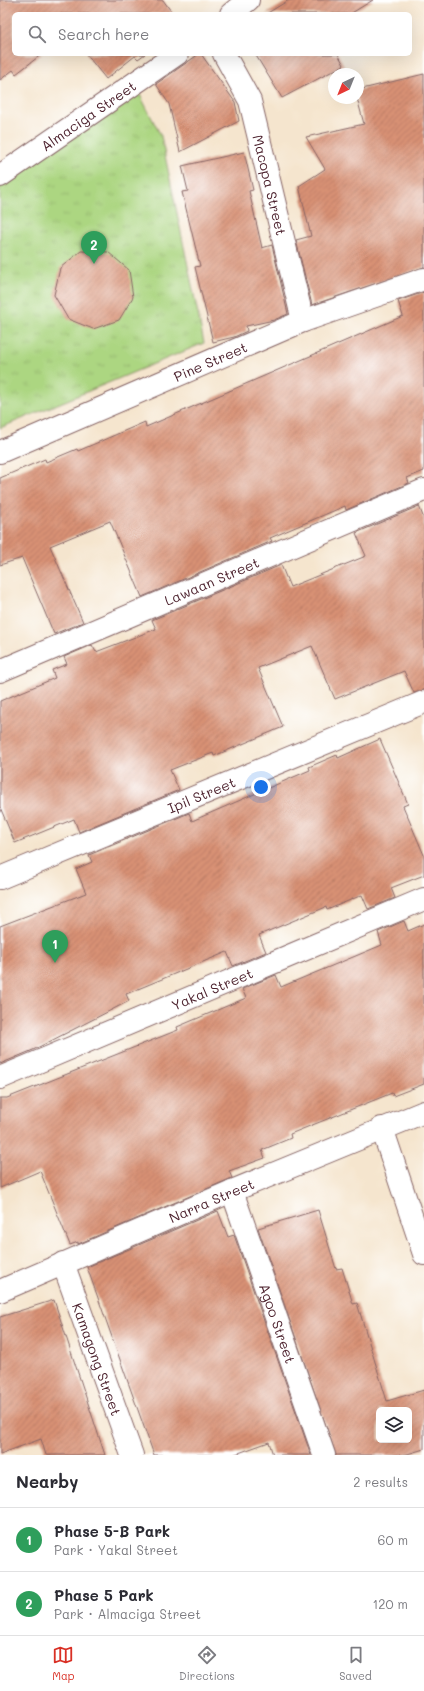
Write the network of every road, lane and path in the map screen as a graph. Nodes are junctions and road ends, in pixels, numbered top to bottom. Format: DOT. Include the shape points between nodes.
graph roads {
  1 [pos="248,0"];
  2 [pos="233,12"];
  3 [pos="173,56"];
  4 [pos="225,56"];
  5 [pos="0,176"];
  6 [pos="424,279"];
  7 [pos="303,321"];
  8 [pos="0,452"];
  9 [pos="424,490"];
  10 [pos="0,672"];
  11 [pos="424,702"];
  12 [pos="0,878"];
  13 [pos="424,899"];
  14 [pos="0,1078"];
  15 [pos="424,1112"];
  16 [pos="382,1128"];
  17 [pos="232,1191"];
  18 [pos="424,1254"];
  19 [pos="63,1263"];
  20 [pos="0,1292"];
  21 [pos="132,1455"];
  22 [pos="324,1455"];
  1 -- 2 [label="street"];
  3 -- 5 [label="street, Almaciga Street"];
  4 -- 7 [label="street, Macopa Street" via="250,101"];
  6 -- 7 [label="street, Pine Street"];
  7 -- 8 [label="street, Pine Street"];
  9 -- 10 [label="street, Lawaan Street"];
  11 -- 12 [label="street, Ipil Street"];
  13 -- 14 [label="street, Yakal Street"];
  15 -- 16 [label="street, Narra Street"];
  16 -- 17 [label="street, Narra Street"];
  16 -- 18 [label="street"];
  17 -- 19 [label="street, Narra Street"];
  17 -- 22 [label="street, Agoo Street"];
  19 -- 20 [label="street, Narra Street"];
  19 -- 21 [label="street, Kamagong Street"];
}
